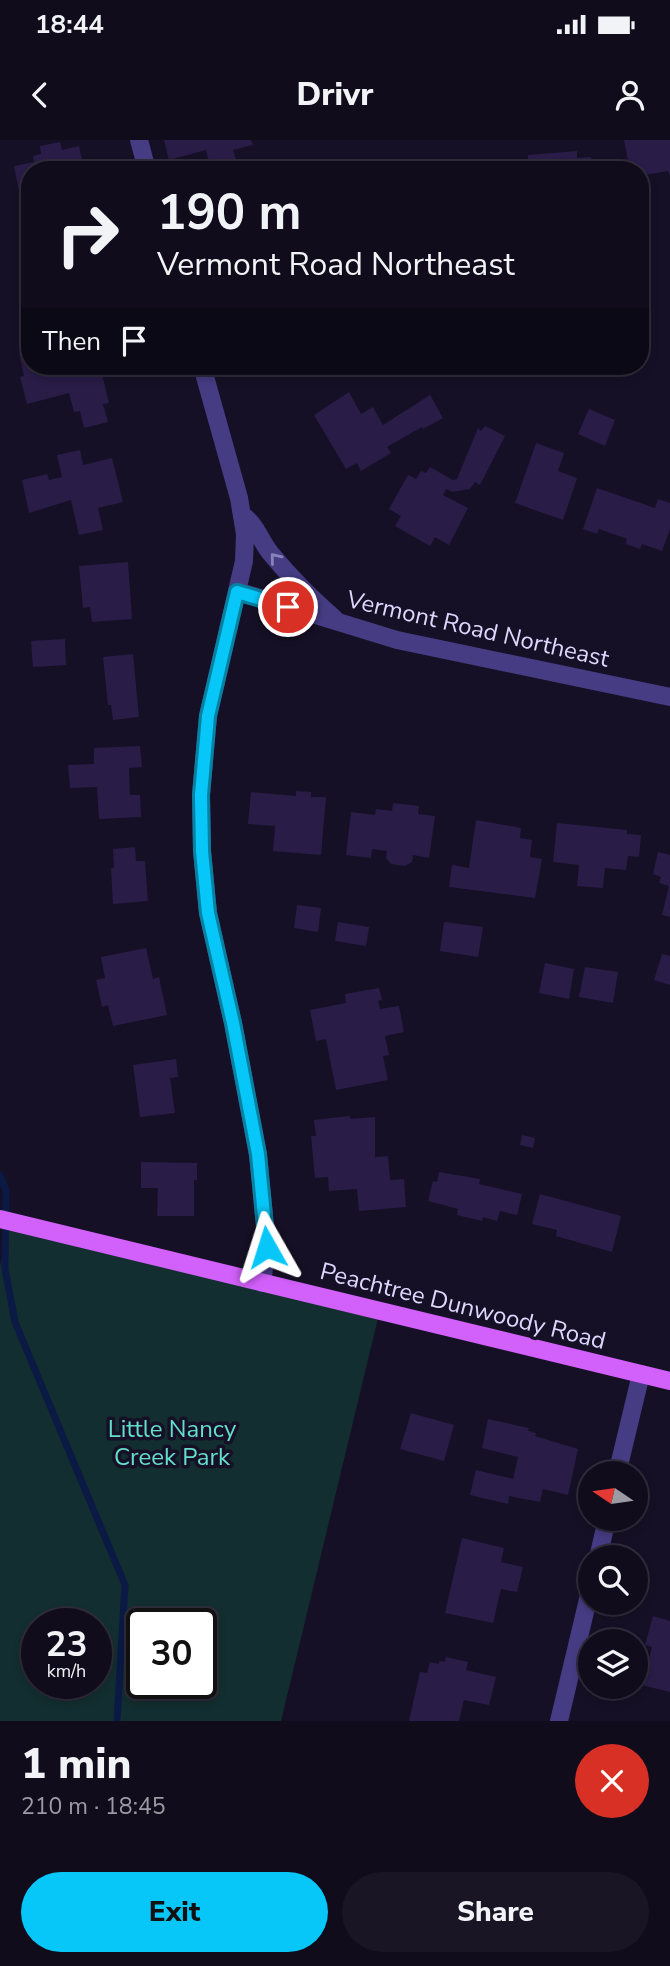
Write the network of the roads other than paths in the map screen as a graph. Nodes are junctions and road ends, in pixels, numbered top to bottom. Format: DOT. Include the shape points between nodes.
graph roads {
  1 [pos="139,140"];
  2 [pos="145,161"];
  3 [pos="204,375"];
  4 [pos="242,515"];
  5 [pos="237,592"];
  6 [pos="340,623"];
  7 [pos="670,697"];
  8 [pos="0,1219"];
  9 [pos="262,1283"];
  10 [pos="641,1374"];
  11 [pos="670,1381"];
  12 [pos="620,1461"];
  13 [pos="584,1615"];
  14 [pos="559,1721"];
  1 -- 2 [label="street"];
  3 -- 4 [label="street"];
  4 -- 5 [label="street" via="244,561"];
  6 -- 4 [label="street, one-way" via="296,582"];
  5 -- 6 [label="street, Vermont Road Northeast"];
  5 -- 9 [label="street" via="208,716 202,851 208,913 258,1154 267,1247"];
  6 -- 7 [label="street, Vermont Road Northeast" via="397,640"];
  8 -- 9 [label="main road, Peachtree Dunwoody Road"];
  9 -- 10 [label="main road, Peachtree Dunwoody Road"];
  10 -- 11 [label="main road, Peachtree Dunwoody Road"];
  10 -- 12 [label="street"];
  13 -- 14 [label="street"];
}
